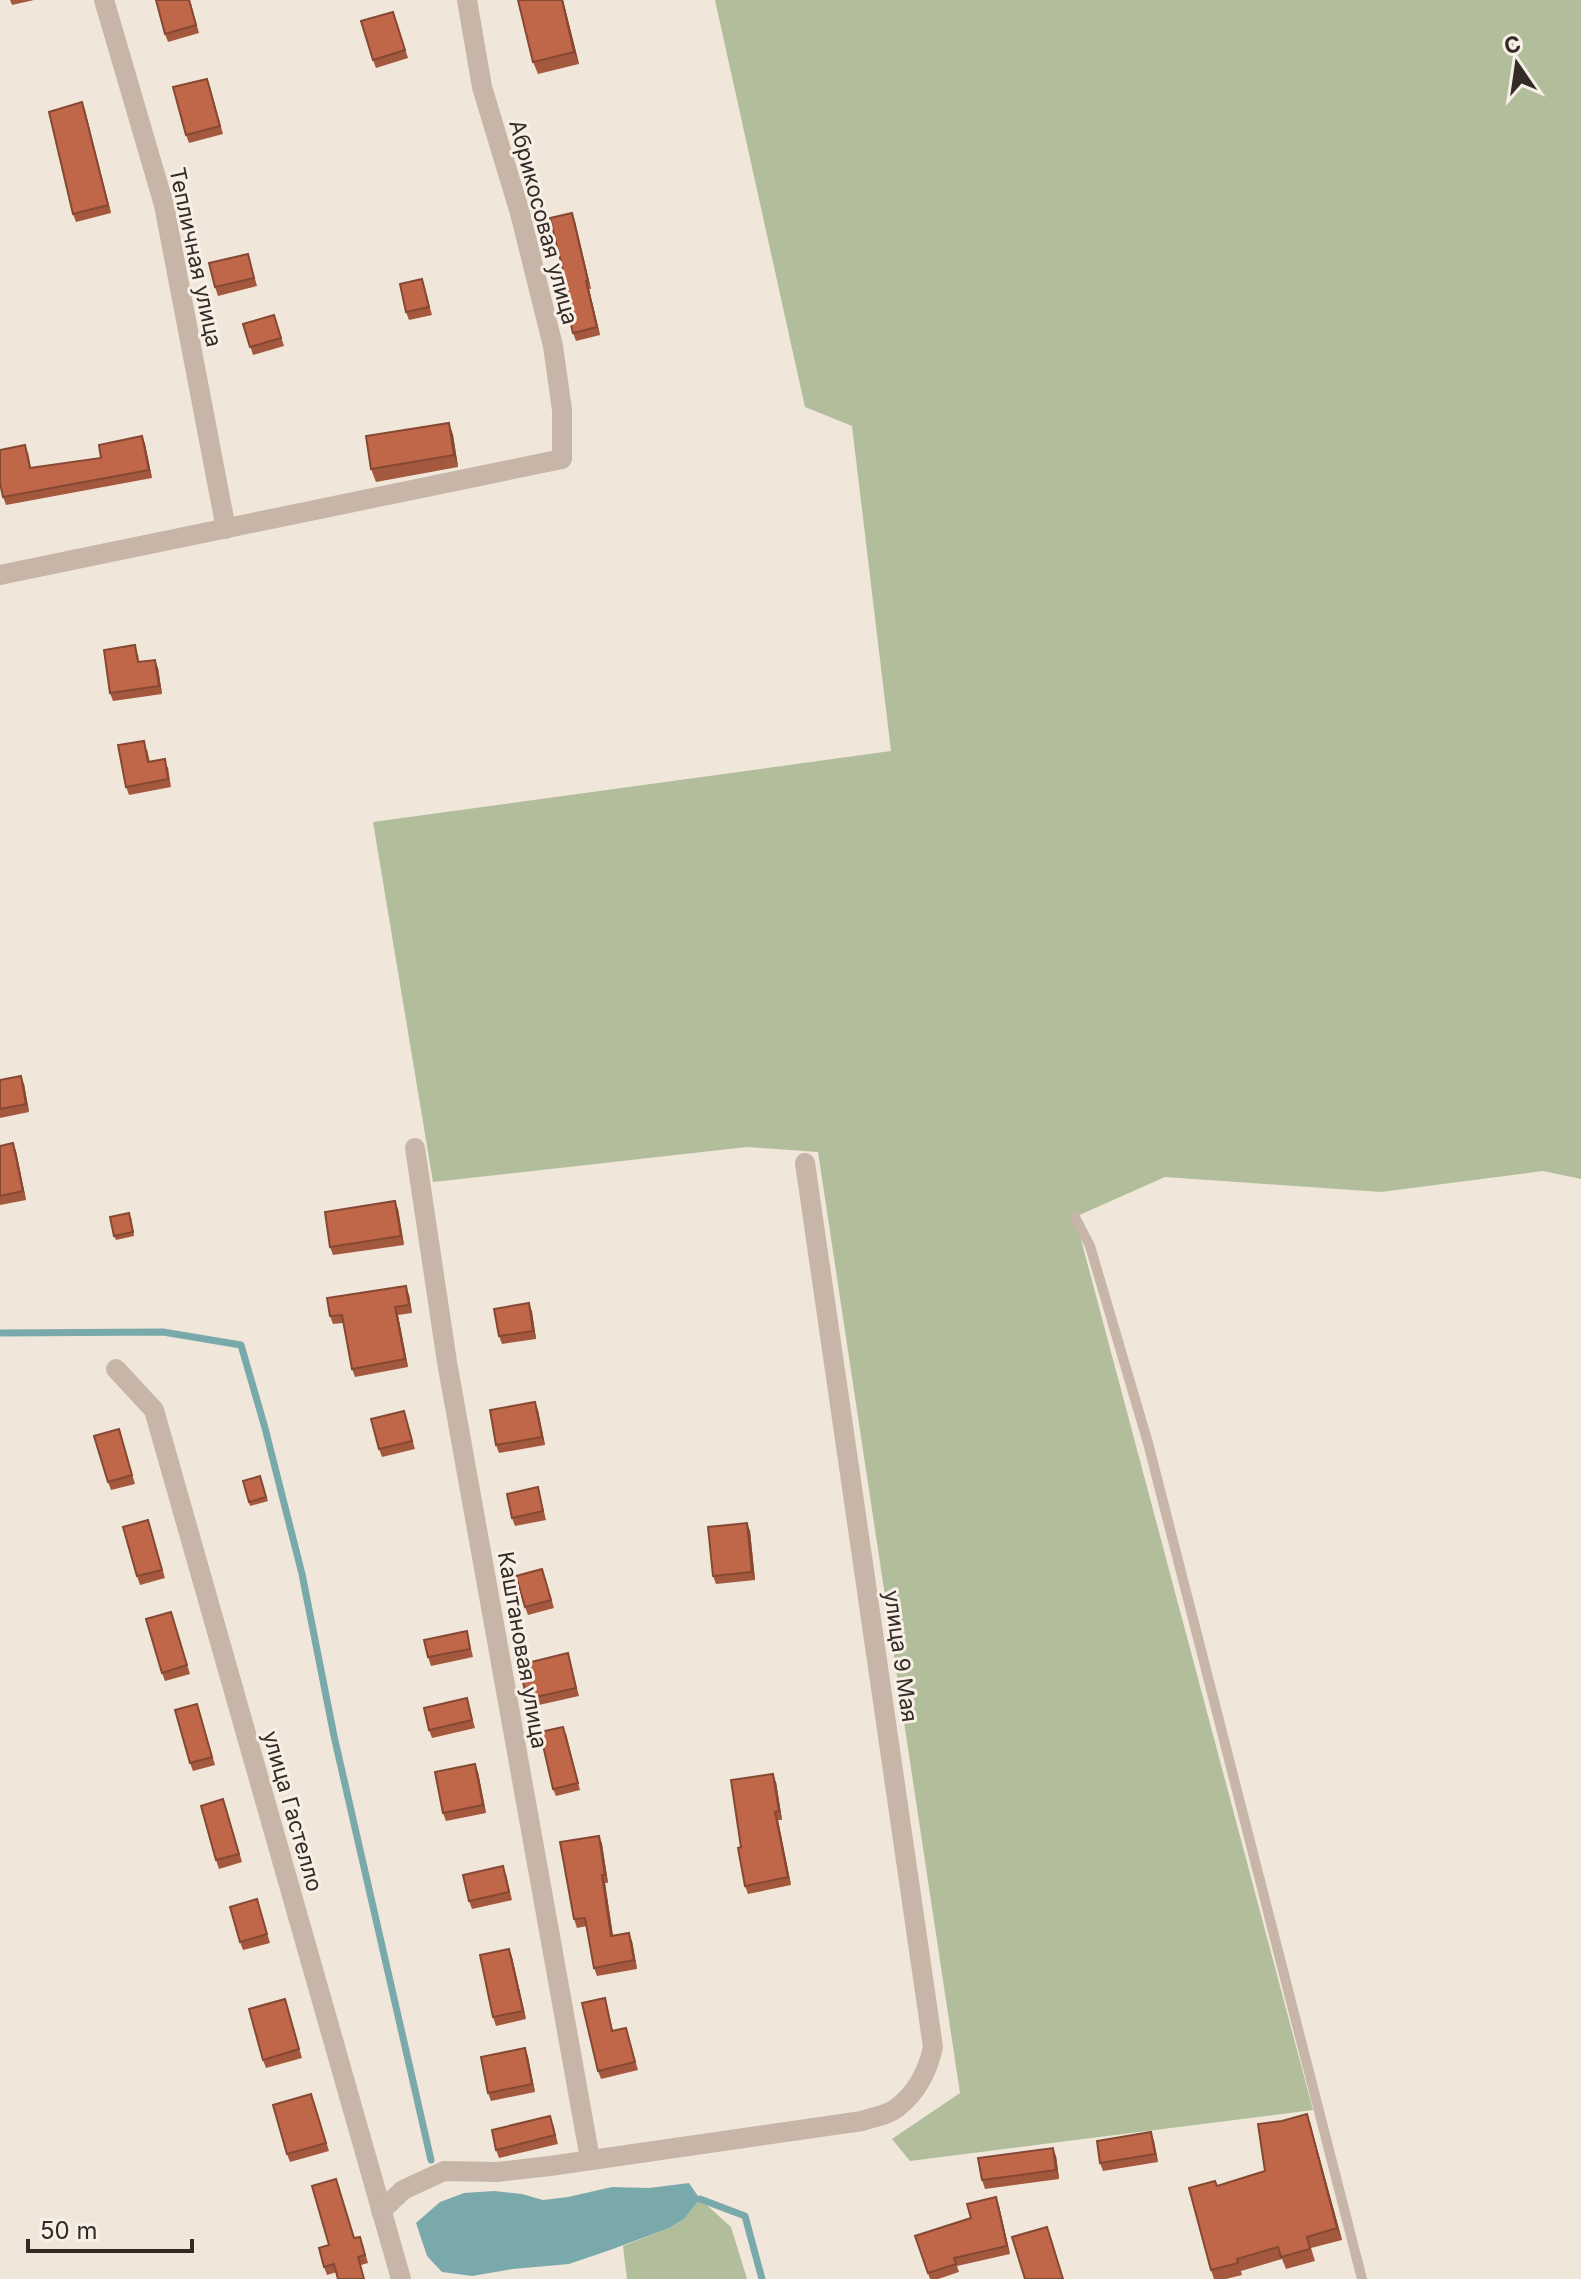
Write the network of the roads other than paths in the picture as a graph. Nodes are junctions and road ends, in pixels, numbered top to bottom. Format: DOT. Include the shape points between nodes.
graph roads {
  1 [pos="104,0"];
  2 [pos="467,0"];
  3 [pos="226,529"];
  4 [pos="0,575"];
  5 [pos="415,1148"];
  6 [pos="805,1163"];
  7 [pos="1075,1217"];
  8 [pos="116,1369"];
  9 [pos="590,2159"];
  10 [pos="381,2211"];
  11 [pos="401,2279"];
  12 [pos="1362,2279"];
  1 -- 3 [label="street, Тепличная улица" via="164,205"];
  2 -- 3 [label="street, Абрикосовая улица" via="482,87 553,346 562,459"];
  3 -- 4 [label="street"];
  5 -- 9 [label="street, Каштановая улица" via="447,1362"];
  6 -- 9 [label="street, улица 9 Мая" via="933,2047 928,2068 906,2099 896,2109 862,2121"];
  7 -- 12 [label="lane" via="1090,1246 1148,1443"];
  8 -- 10 [label="street, улица Гастелло" via="154,1410"];
  9 -- 10 [label="street, улица 9 Мая" via="497,2172 444,2171 403,2190"];
  10 -- 11 [label="street, улица Гастелло"];
}
